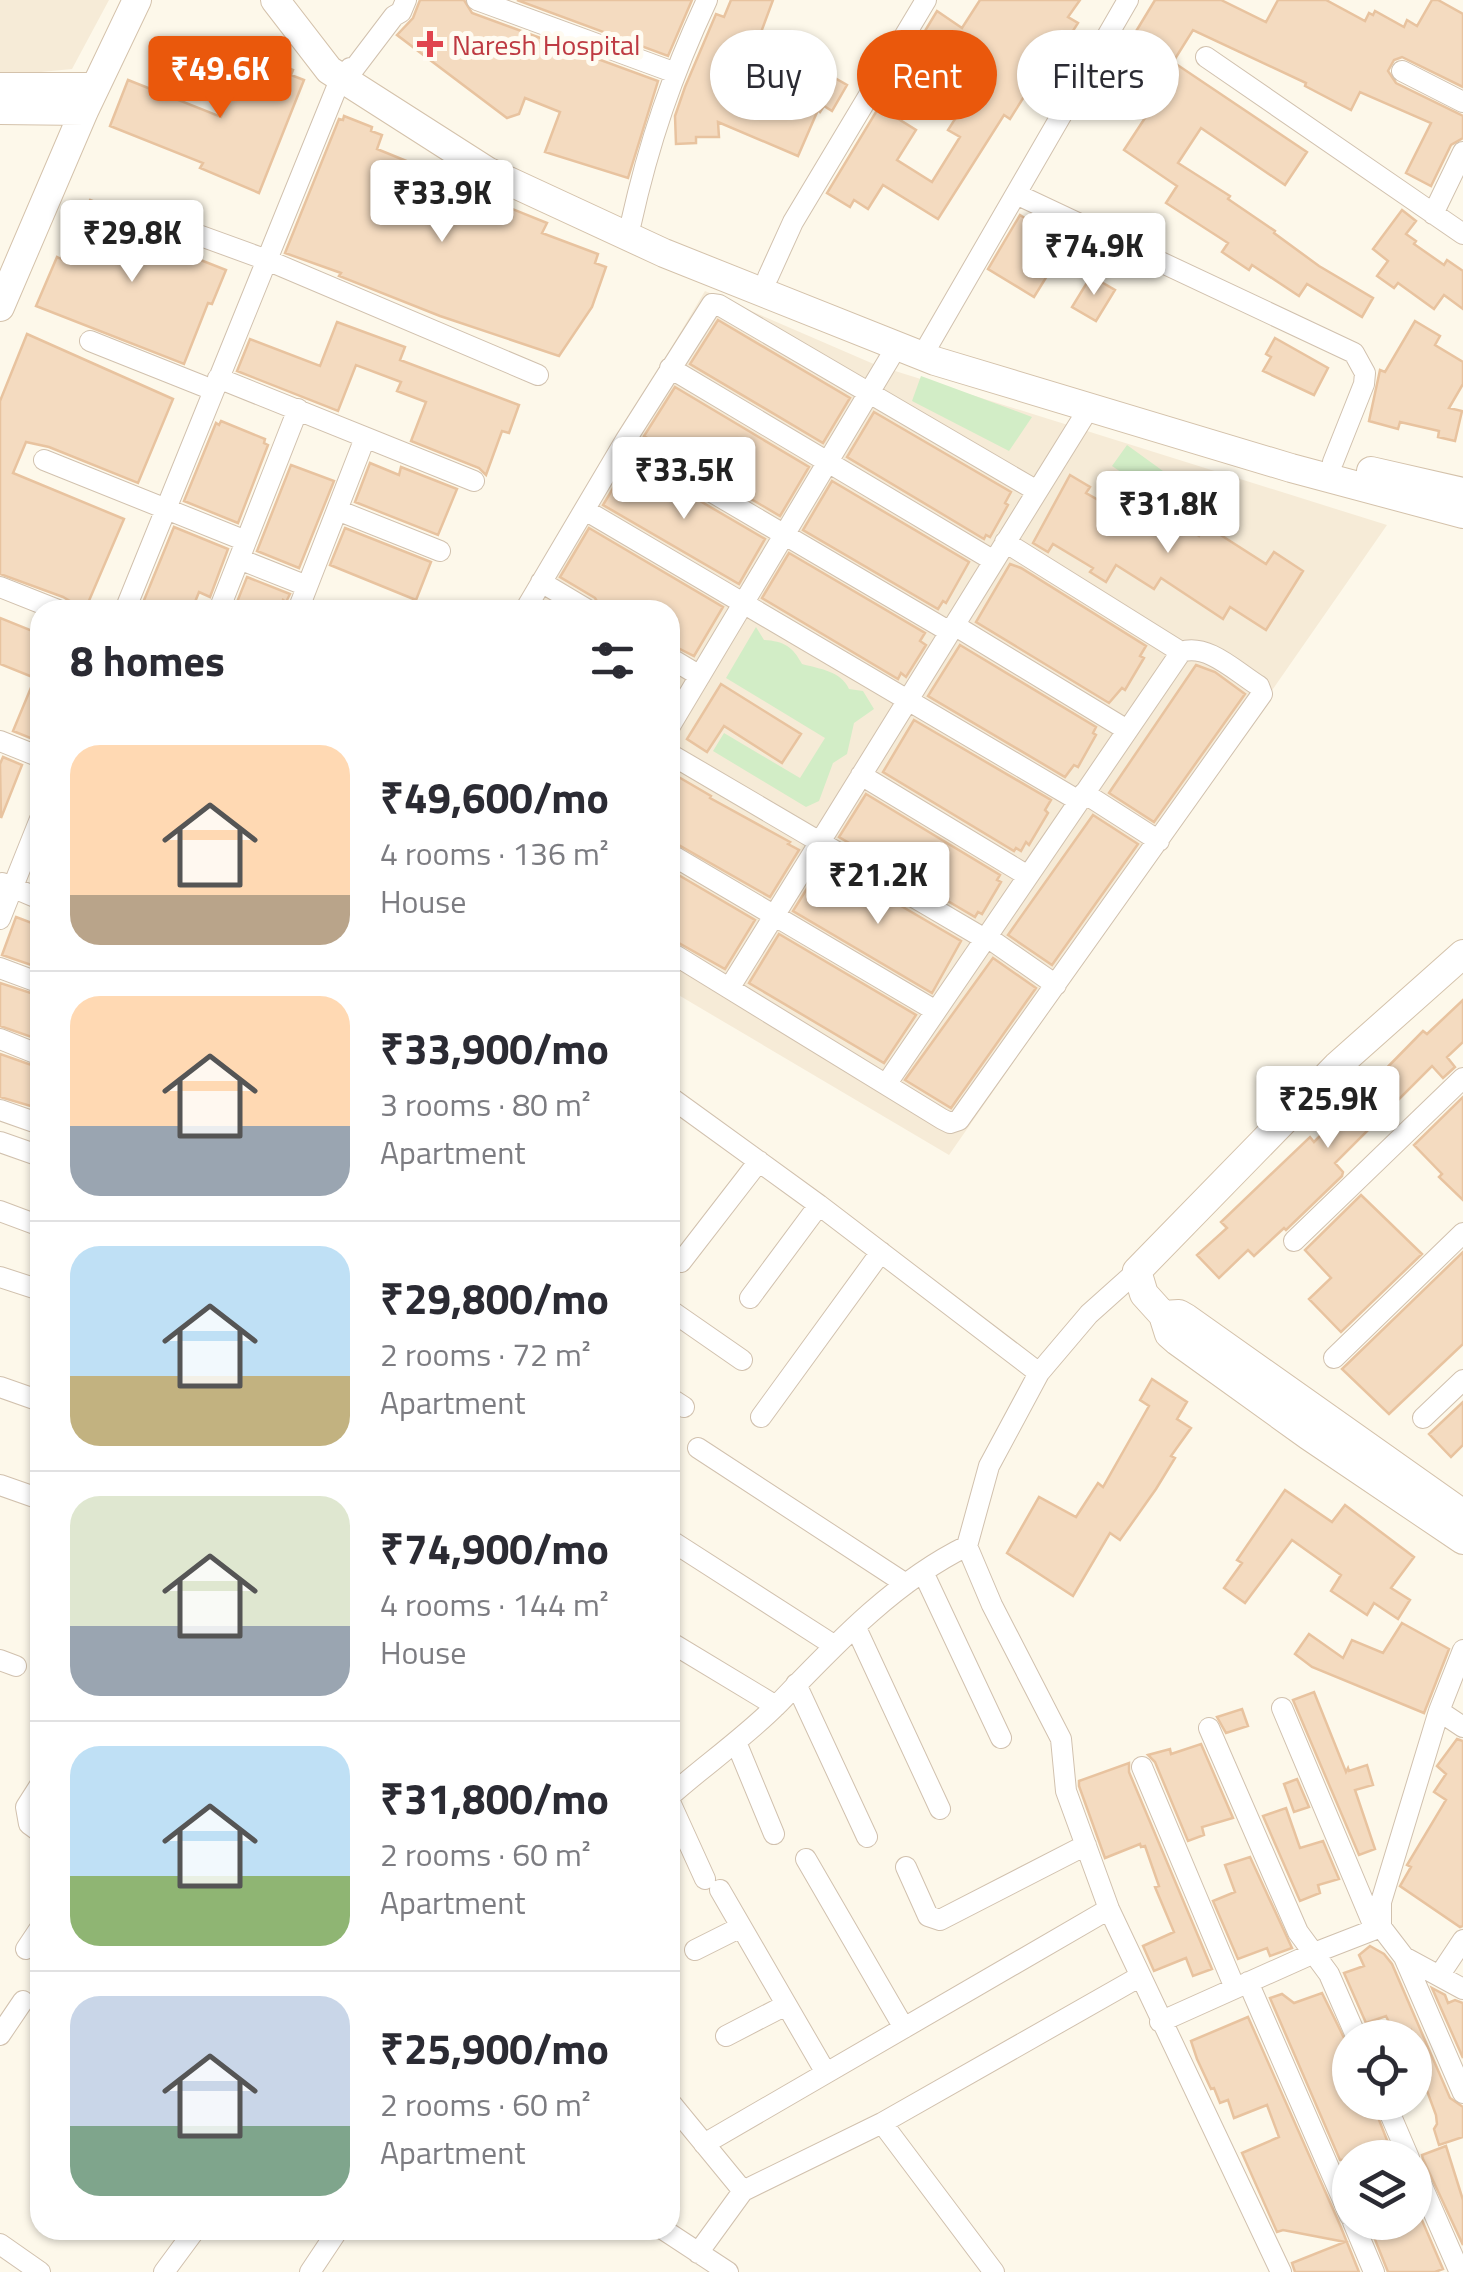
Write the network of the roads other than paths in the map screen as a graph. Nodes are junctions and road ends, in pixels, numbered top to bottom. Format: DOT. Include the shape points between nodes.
graph roads {
  1 [pos="137,0"];
  2 [pos="276,0"];
  3 [pos="294,0"];
  4 [pos="406,0"];
  5 [pos="476,0"];
  6 [pos="707,0"];
  7 [pos="926,0"];
  8 [pos="1128,0"];
  9 [pos="1206,57"];
  10 [pos="1402,71"];
  11 [pos="348,72"];
  12 [pos="674,72"];
  13 [pos="0,87"];
  14 [pos="90,99"];
  15 [pos="1463,102"];
  16 [pos="0,110"];
  17 [pos="1463,152"];
  18 [pos="1016,194"];
  19 [pos="132,210"];
  20 [pos="1433,214"];
  21 [pos="631,222"];
  22 [pos="1463,234"];
  23 [pos="267,260"];
  24 [pos="768,277"];
  25 [pos="0,307"];
  26 [pos="90,341"];
  27 [pos="897,346"];
  28 [pos="935,351"];
  29 [pos="670,368"];
  30 [pos="538,376"];
  31 [pos="216,384"];
  32 [pos="870,392"];
  33 [pos="1089,408"];
  34 [pos="298,410"];
  35 [pos="366,438"];
  36 [pos="625,442"];
  37 [pos="44,460"];
  38 [pos="828,462"];
  39 [pos="1333,462"];
  40 [pos="474,481"];
  41 [pos="1037,492"];
  42 [pos="1463,492"];
  43 [pos="166,509"];
  44 [pos="337,510"];
  45 [pos="584,510"];
  46 [pos="1463,514"];
  47 [pos="785,535"];
  48 [pos="1006,542"];
  49 [pos="243,550"];
  50 [pos="440,551"];
  51 [pos="994,561"];
  52 [pos="542,582"];
  53 [pos="307,586"];
  54 [pos="0,587"];
  55 [pos="33,600"];
  56 [pos="129,600"];
  57 [pos="223,600"];
  58 [pos="302,600"];
  59 [pos="531,600"];
  60 [pos="572,600"];
  61 [pos="745,604"];
  62 [pos="952,628"];
  63 [pos="1180,652"];
  64 [pos="680,664"];
  65 [pos="700,676"];
  66 [pos="909,699"];
  67 [pos="680,709"];
  68 [pos="1127,730"];
  69 [pos="0,742"];
  70 [pos="30,753"];
  71 [pos="680,760"];
  72 [pos="861,775"];
  73 [pos="1082,797"];
  74 [pos="30,838"];
  75 [pos="1158,841"];
  76 [pos="820,842"];
  77 [pos="680,860"];
  78 [pos="1028,876"];
  79 [pos="6,885"];
  80 [pos="30,895"];
  81 [pos="774,916"];
  82 [pos="0,919"];
  83 [pos="986,938"];
  84 [pos="1463,954"];
  85 [pos="680,958"];
  86 [pos="0,968"];
  87 [pos="30,979"];
  88 [pos="1056,985"];
  89 [pos="730,987"];
  90 [pos="936,1012"];
  91 [pos="0,1040"];
  92 [pos="30,1051"];
  93 [pos="1463,1078"];
  94 [pos="887,1084"];
  95 [pos="680,1104"];
  96 [pos="0,1110"];
  97 [pos="30,1120"];
  98 [pos="0,1142"];
  99 [pos="30,1152"];
  100 [pos="759,1161"];
  101 [pos="819,1205"];
  102 [pos="0,1211"];
  103 [pos="30,1222"];
  104 [pos="1463,1233"];
  105 [pos="1294,1241"];
  106 [pos="881,1252"];
  107 [pos="681,1262"];
  108 [pos="1136,1271"];
  109 [pos="0,1276"];
  110 [pos="30,1286"];
  111 [pos="750,1298"];
  112 [pos="1163,1315"];
  113 [pos="680,1317"];
  114 [pos="1334,1358"];
  115 [pos="742,1360"];
  116 [pos="1039,1373"];
  117 [pos="1463,1380"];
  118 [pos="0,1387"];
  119 [pos="30,1398"];
  120 [pos="761,1417"];
  121 [pos="1422,1418"];
  122 [pos="698,1448"];
  123 [pos="0,1485"];
  124 [pos="30,1496"];
  125 [pos="1463,1514"];
  126 [pos="1463,1540"];
  127 [pos="680,1546"];
  128 [pos="967,1546"];
  129 [pos="914,1578"];
  130 [pos="856,1628"];
  131 [pos="835,1646"];
  132 [pos="680,1648"];
  133 [pos="1463,1650"];
  134 [pos="796,1684"];
  135 [pos="776,1706"];
  136 [pos="1282,1708"];
  137 [pos="1438,1711"];
  138 [pos="1463,1727"];
  139 [pos="1209,1728"];
  140 [pos="1001,1738"];
  141 [pos="736,1742"];
  142 [pos="1142,1767"];
  143 [pos="680,1790"];
  144 [pos="30,1801"];
  145 [pos="940,1809"];
  146 [pos="680,1819"];
  147 [pos="30,1825"];
  148 [pos="774,1834"];
  149 [pos="867,1836"];
  150 [pos="1086,1845"];
  151 [pos="806,1859"];
  152 [pos="906,1867"];
  153 [pos="1109,1909"];
  154 [pos="741,1927"];
  155 [pos="1378,1928"];
  156 [pos="1463,1940"];
  157 [pos="30,1944"];
  158 [pos="26,1950"];
  159 [pos="695,1950"];
  160 [pos="1314,1953"];
  161 [pos="1404,1957"];
  162 [pos="1439,1976"];
  163 [pos="1139,1977"];
  164 [pos="1242,1985"];
  165 [pos="1463,1989"];
  166 [pos="23,2002"];
  167 [pos="786,2004"];
  168 [pos="1348,2020"];
  169 [pos="1160,2022"];
  170 [pos="904,2028"];
  171 [pos="0,2035"];
  172 [pos="726,2036"];
  173 [pos="826,2073"];
  174 [pos="1463,2093"];
  175 [pos="680,2114"];
  176 [pos="882,2122"];
  177 [pos="704,2144"];
  178 [pos="1332,2176"];
  179 [pos="742,2191"];
  180 [pos="1432,2211"];
  181 [pos="188,2240"];
  182 [pos="331,2240"];
  183 [pos="679,2240"];
  184 [pos="1361,2240"];
  185 [pos="0,2244"];
  186 [pos="698,2253"];
  187 [pos="1456,2268"];
  188 [pos="40,2272"];
  189 [pos="164,2272"];
  190 [pos="310,2272"];
  191 [pos="728,2272"];
  192 [pos="994,2272"];
  193 [pos="1281,2272"];
  194 [pos="1374,2272"];
  1 -- 14 [label="main road"];
  2 -- 11 [label="main road" via="329,70"];
  3 -- 11 [label="main road"];
  4 -- 11 [label="street"];
  5 -- 12 [label="street"];
  6 -- 12 [label="street"];
  7 -- 24 [label="street" via="793,222"];
  8 -- 18 [label="street"];
  9 -- 20 [label="street"];
  10 -- 15 [label="street"];
  11 -- 21 [label="main road" via="493,158"];
  11 -- 23 [label="street"];
  11 -- 27 [label="main road" via="486,171 664,253"];
  12 -- 21 [label="street"];
  13 -- 14 [label="main road"];
  14 -- 16 [label="main road"];
  14 -- 25 [label="main road"];
  17 -- 20 [label="street"];
  18 -- 28 [label="street"];
  18 -- 39 [label="street" via="1354,352 1364,384"];
  19 -- 23 [label="street"];
  20 -- 22 [label="street"];
  21 -- 24 [label="main road"];
  23 -- 30 [label="street"];
  23 -- 31 [label="street"];
  24 -- 28 [label="main road"];
  26 -- 31 [label="street"];
  27 -- 28 [label="main road"];
  27 -- 32 [label="street"];
  28 -- 33 [label="main road"];
  28 -- 39 [label="main road"];
  29 -- 32 [label="street" via="712,304"];
  29 -- 36 [label="street"];
  29 -- 38 [label="street"];
  31 -- 34 [label="street"];
  31 -- 43 [label="street"];
  32 -- 38 [label="street"];
  32 -- 41 [label="street"];
  33 -- 41 [label="street"];
  33 -- 46 [label="main road"];
  34 -- 35 [label="street"];
  34 -- 49 [label="street"];
  35 -- 40 [label="street"];
  35 -- 44 [label="street"];
  36 -- 45 [label="street"];
  36 -- 47 [label="street"];
  37 -- 43 [label="street"];
  38 -- 47 [label="street"];
  38 -- 51 [label="street"];
  39 -- 42 [label="main road"];
  41 -- 48 [label="street"];
  43 -- 49 [label="street"];
  43 -- 56 [label="street"];
  44 -- 50 [label="street"];
  44 -- 53 [label="street"];
  45 -- 52 [label="street"];
  45 -- 61 [label="street"];
  47 -- 61 [label="street"];
  47 -- 62 [label="street"];
  48 -- 51 [label="street"];
  48 -- 63 [label="street"];
  49 -- 53 [label="street"];
  49 -- 57 [label="street"];
  51 -- 62 [label="street"];
  52 -- 59 [label="street"];
  52 -- 60 [label="street"];
  53 -- 58 [label="street"];
  54 -- 55 [label="street"];
  61 -- 65 [label="street"];
  61 -- 66 [label="street"];
  62 -- 66 [label="street"];
  62 -- 68 [label="street"];
  63 -- 68 [label="street"];
  63 -- 75 [label="street" via="1201,650 1262,694"];
  64 -- 65 [label="street"];
  65 -- 67 [label="street"];
  66 -- 72 [label="street"];
  66 -- 73 [label="street"];
  68 -- 73 [label="street"];
  69 -- 70 [label="street"];
  71 -- 76 [label="street"];
  72 -- 76 [label="street"];
  72 -- 78 [label="street"];
  73 -- 75 [label="street"];
  73 -- 78 [label="street"];
  74 -- 79 [label="street"];
  75 -- 88 [label="street"];
  76 -- 81 [label="street"];
  76 -- 83 [label="street"];
  77 -- 81 [label="street"];
  78 -- 83 [label="street"];
  79 -- 80 [label="street"];
  79 -- 82 [label="street"];
  81 -- 89 [label="street"];
  81 -- 90 [label="street"];
  83 -- 88 [label="street"];
  83 -- 90 [label="street"];
  84 -- 108 [label="main road" via="1337,1066"];
  85 -- 89 [label="street"];
  86 -- 87 [label="street"];
  88 -- 94 [label="street" via="954,1123"];
  89 -- 94 [label="street"];
  90 -- 94 [label="street"];
  91 -- 92 [label="street"];
  93 -- 105 [label="street"];
  95 -- 100 [label="street"];
  96 -- 97 [label="street"];
  98 -- 99 [label="street"];
  100 -- 101 [label="street"];
  100 -- 107 [label="street"];
  101 -- 106 [label="street"];
  101 -- 111 [label="street"];
  102 -- 103 [label="street"];
  104 -- 114 [label="street"];
  106 -- 116 [label="street"];
  106 -- 120 [label="street"];
  108 -- 112 [label="main road" via="1144,1294"];
  108 -- 116 [label="street"];
  109 -- 110 [label="street"];
  112 -- 125 [label="main road" via="1186,1318"];
  112 -- 126 [label="main road" via="1177,1342"];
  113 -- 115 [label="street"];
  116 -- 128 [label="street" via="989,1466"];
  117 -- 121 [label="street"];
  118 -- 119 [label="street"];
  122 -- 129 [label="street"];
  123 -- 124 [label="street"];
  127 -- 131 [label="street"];
  128 -- 129 [label="street"];
  128 -- 150 [label="street" via="1061,1739 1066,1791"];
  129 -- 130 [label="street"];
  129 -- 140 [label="street"];
  130 -- 131 [label="street"];
  130 -- 145 [label="street"];
  131 -- 134 [label="street"];
  132 -- 135 [label="street"];
  133 -- 137 [label="street"];
  134 -- 135 [label="street"];
  134 -- 149 [label="street"];
  135 -- 141 [label="street"];
  136 -- 155 [label="street"];
  137 -- 138 [label="street"];
  137 -- 155 [label="street"];
  139 -- 160 [label="street" via="1298,1932"];
  141 -- 143 [label="street"];
  141 -- 148 [label="street"];
  142 -- 164 [label="street"];
  144 -- 147 [label="street"];
  146 -- 154 [label="street"];
  150 -- 152 [label="street" via="940,1920 928,1916"];
  150 -- 153 [label="street"];
  151 -- 170 [label="street"];
  153 -- 163 [label="street"];
  153 -- 170 [label="street"];
  154 -- 159 [label="street"];
  154 -- 167 [label="street"];
  155 -- 160 [label="street"];
  155 -- 161 [label="street"];
  156 -- 162 [label="street"];
  157 -- 158 [label="street"];
  160 -- 164 [label="street"];
  160 -- 168 [label="street"];
  161 -- 162 [label="street"];
  161 -- 174 [label="street"];
  162 -- 165 [label="street"];
  163 -- 169 [label="street"];
  163 -- 176 [label="street"];
  164 -- 169 [label="street"];
  164 -- 178 [label="street"];
  166 -- 171 [label="street"];
  167 -- 172 [label="street"];
  167 -- 173 [label="street"];
  169 -- 193 [label="street"];
  170 -- 173 [label="street"];
  173 -- 177 [label="street"];
  175 -- 177 [label="street"];
  176 -- 179 [label="street"];
  176 -- 192 [label="street"];
  177 -- 179 [label="street"];
  179 -- 186 [label="street"];
  180 -- 187 [label="street"];
  181 -- 189 [label="street"];
  182 -- 190 [label="street"];
  183 -- 186 [label="street"];
  184 -- 194 [label="street"];
  185 -- 188 [label="street"];
  186 -- 191 [label="street"];
}
